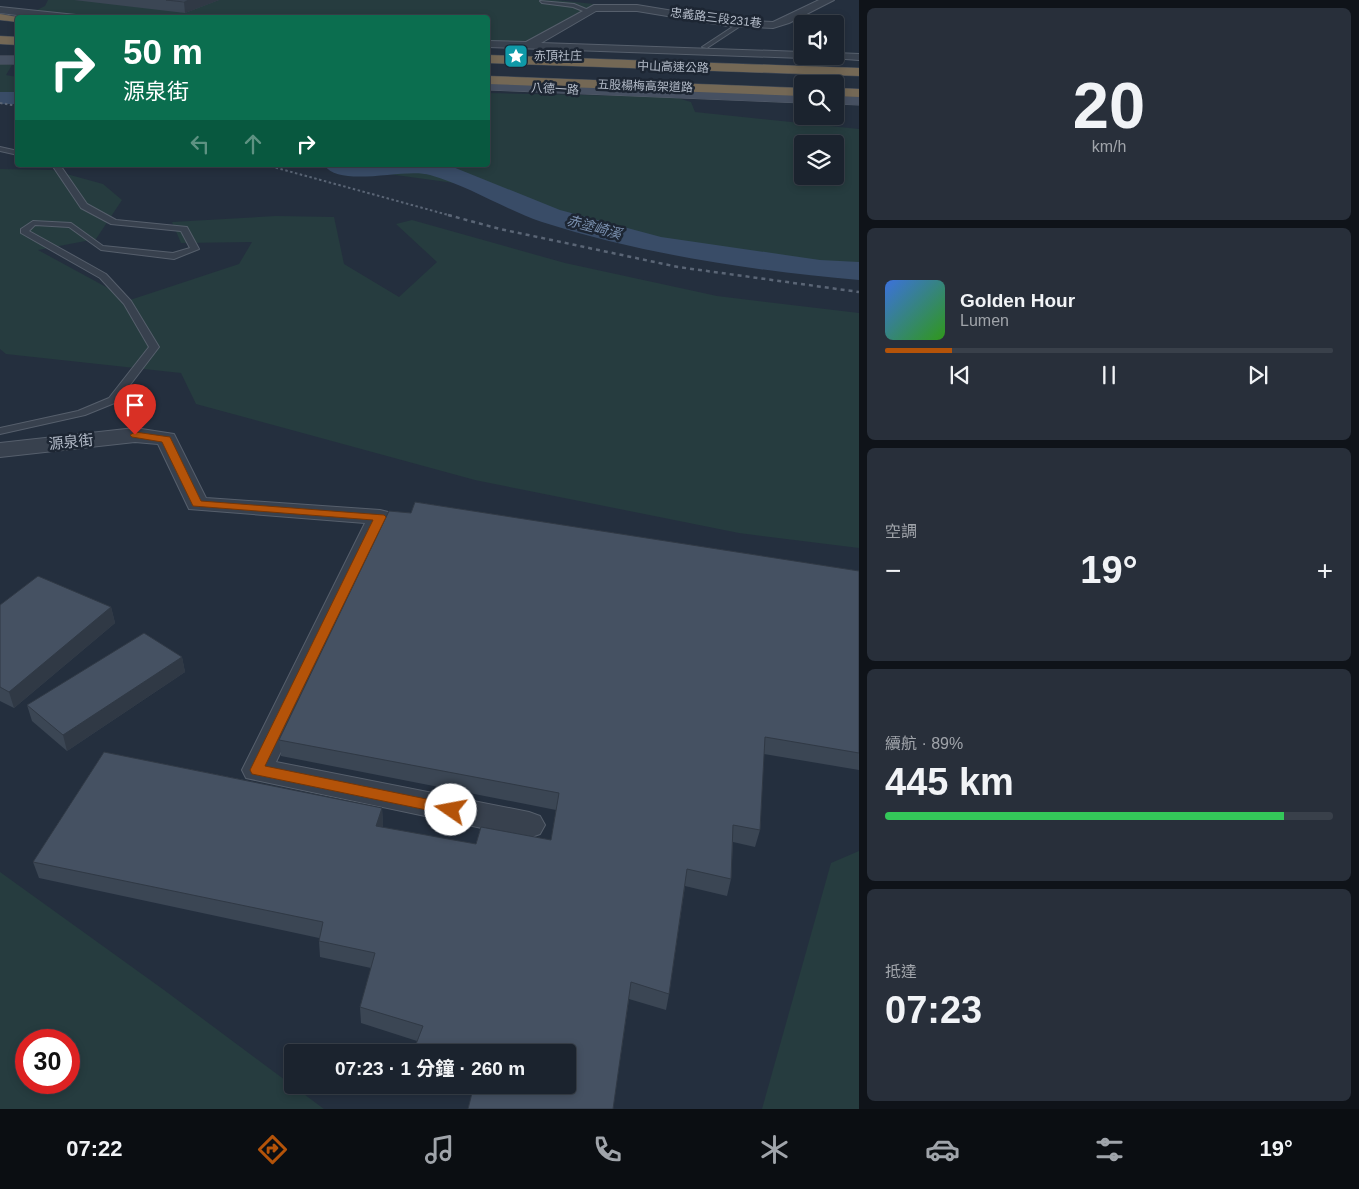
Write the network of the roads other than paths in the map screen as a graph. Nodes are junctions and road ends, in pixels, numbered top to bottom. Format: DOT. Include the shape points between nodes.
graph roads {
  1 [pos="829,0"];
  2 [pos="36,2"];
  3 [pos="542,2"];
  4 [pos="0,10"];
  5 [pos="588,11"];
  6 [pos="20,15"];
  7 [pos="15,16"];
  8 [pos="0,17"];
  9 [pos="15,17"];
  10 [pos="740,24"];
  11 [pos="0,31"];
  12 [pos="15,32"];
  13 [pos="0,40"];
  14 [pos="15,41"];
  15 [pos="490,44"];
  16 [pos="526,46"];
  17 [pos="705,48"];
  18 [pos="490,49"];
  19 [pos="0,51"];
  20 [pos="15,52"];
  21 [pos="794,55"];
  22 [pos="844,56"];
  23 [pos="859,57"];
  24 [pos="490,59"];
  25 [pos="0,60"];
  26 [pos="15,60"];
  27 [pos="859,61"];
  28 [pos="490,69"];
  29 [pos="859,72"];
  30 [pos="490,80"];
  31 [pos="859,82"];
  32 [pos="490,86"];
  33 [pos="794,92"];
  34 [pos="844,92"];
  35 [pos="859,93"];
  36 [pos="794,99"];
  37 [pos="844,100"];
  38 [pos="859,101"];
  39 [pos="0,149"];
  40 [pos="15,152"];
  41 [pos="57,167"];
  42 [pos="0,431"];
  43 [pos="0,450"];
  44 [pos="529,825"];
  1 -- 10 [label="street, 忠義路三段231巷" via="775,25"];
  2 -- 6 [label="street"];
  3 -- 5 [label="lane"];
  4 -- 7 [label="street"];
  5 -- 10 [label="street, 忠義路三段231巷" via="602,6 629,6"];
  5 -- 16 [label="street, 忠義路三段231巷"];
  8 -- 9 [label="highway"];
  10 -- 17 [label="lane"];
  11 -- 12 [label="highway"];
  13 -- 14 [label="highway"];
  15 -- 16 [label="street"];
  16 -- 21 [label="street"];
  18 -- 27 [label="highway"];
  19 -- 20 [label="highway"];
  22 -- 23 [label="street"];
  24 -- 29 [label="highway, 中山高速公路"];
  25 -- 26 [label="street"];
  28 -- 31 [label="highway, 中山高速公路"];
  30 -- 33 [label="highway, 五股楊梅高架道路"];
  32 -- 36 [label="street, 八德一路"];
  34 -- 35 [label="highway"];
  37 -- 38 [label="street"];
  39 -- 40 [label="lane"];
  41 -- 42 [label="lane" via="84,206 114,222 184,229 196,249 174,256 101,248 71,225 33,223 24,231 103,276 128,303 154,347 113,400 81,413"];
  43 -- 44 [label="street, 源泉街" via="135,435 166,439 197,504 380,517 257,770"];
}
